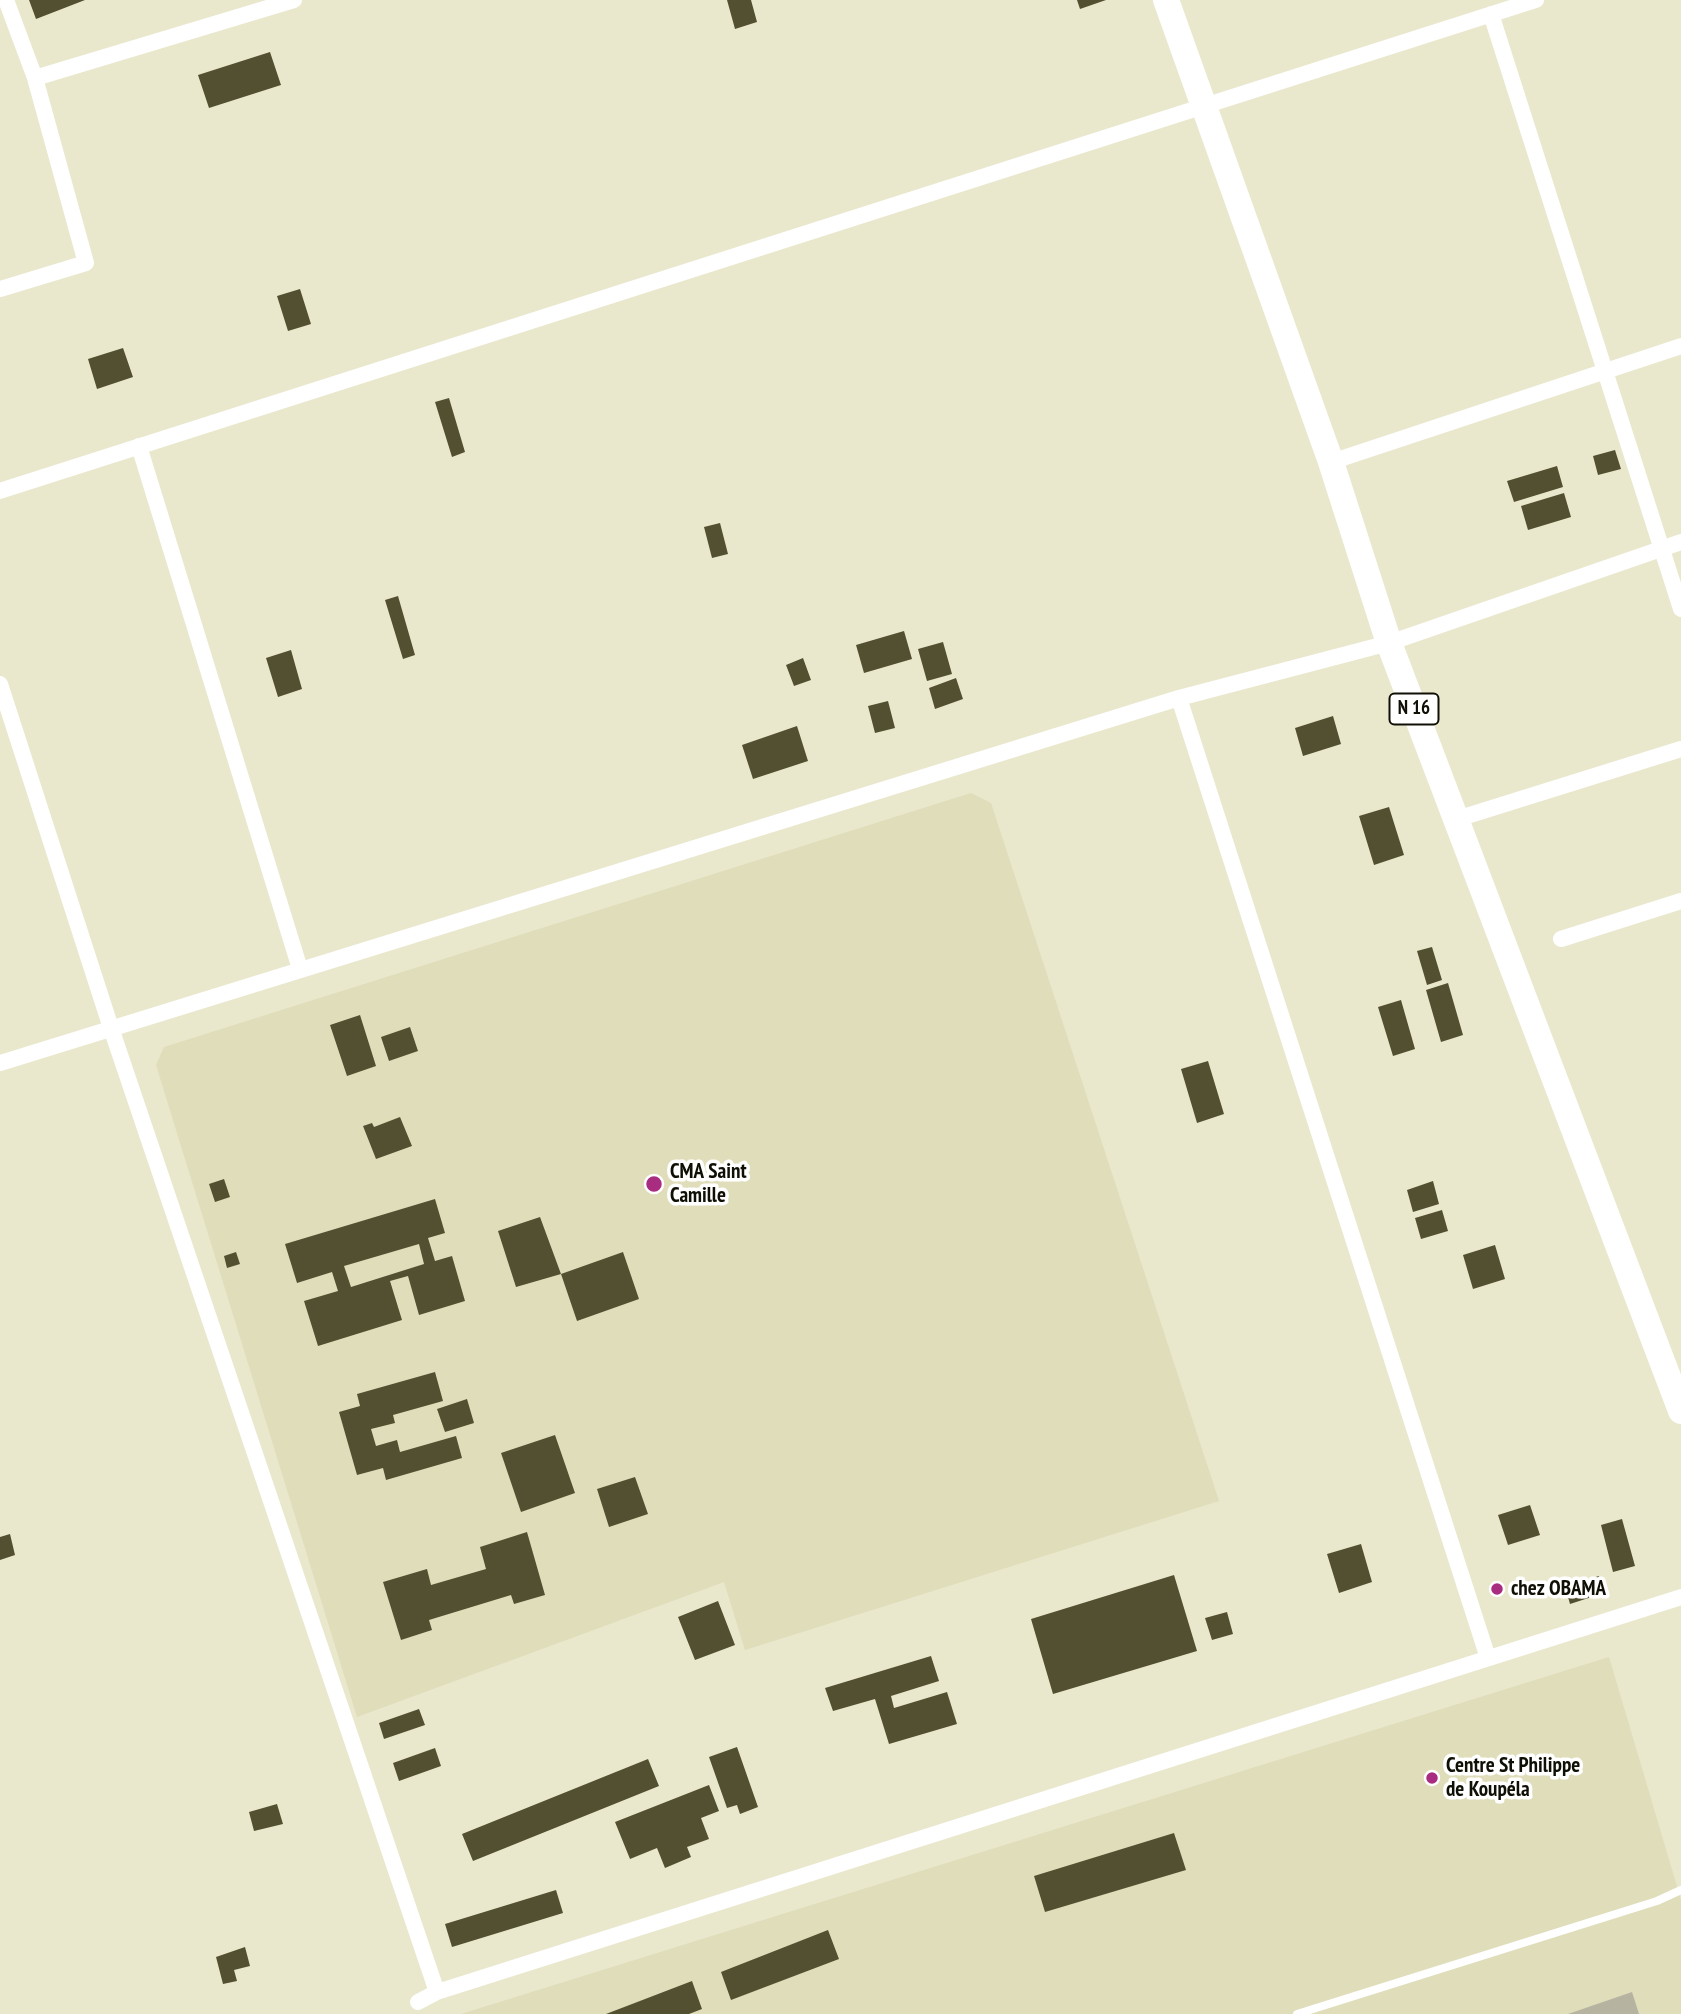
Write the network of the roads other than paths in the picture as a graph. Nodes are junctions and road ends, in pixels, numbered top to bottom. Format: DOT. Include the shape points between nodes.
graph roads {
  1 [pos="6,0"];
  2 [pos="294,0"];
  3 [pos="1166,0"];
  4 [pos="1536,0"];
  5 [pos="1491,14"];
  6 [pos="35,78"];
  7 [pos="1205,108"];
  8 [pos="0,289"];
  9 [pos="1681,346"];
  10 [pos="1604,371"];
  11 [pos="139,446"];
  12 [pos="1331,462"];
  13 [pos="0,491"];
  14 [pos="1681,542"];
  15 [pos="1660,549"];
  16 [pos="1681,609"];
  17 [pos="1389,643"];
  18 [pos="0,684"];
  19 [pos="1179,698"];
  20 [pos="1681,749"];
  21 [pos="1457,819"];
  22 [pos="1681,901"];
  23 [pos="1561,939"];
  24 [pos="300,969"];
  25 [pos="111,1028"];
  26 [pos="0,1063"];
  27 [pos="1681,1411"];
  28 [pos="1681,1597"];
  29 [pos="1488,1658"];
  30 [pos="1681,1890"];
  31 [pos="437,1992"];
  32 [pos="418,2001"];
  33 [pos="1297,2014"];
  1 -- 6 [label="street"];
  2 -- 6 [label="street"];
  3 -- 7 [label="highway, N 16"];
  4 -- 5 [label="street"];
  5 -- 7 [label="street"];
  5 -- 10 [label="street"];
  6 -- 8 [label="street" via="86,264"];
  7 -- 11 [label="street"];
  7 -- 12 [label="highway, N 16"];
  9 -- 10 [label="street"];
  10 -- 12 [label="street"];
  10 -- 15 [label="street"];
  11 -- 13 [label="street"];
  11 -- 24 [label="street"];
  12 -- 17 [label="highway, N 16"];
  14 -- 15 [label="street"];
  15 -- 16 [label="street"];
  15 -- 17 [label="street"];
  17 -- 19 [label="street"];
  17 -- 21 [label="highway, N 16"];
  18 -- 25 [label="street"];
  19 -- 24 [label="street"];
  19 -- 29 [label="street"];
  20 -- 21 [label="street"];
  21 -- 27 [label="highway, N 16"];
  22 -- 23 [label="street"];
  24 -- 25 [label="street"];
  25 -- 26 [label="street"];
  25 -- 31 [label="street"];
  28 -- 29 [label="street"];
  29 -- 31 [label="street"];
  30 -- 33 [label="lane"];
  31 -- 32 [label="street"];
}
